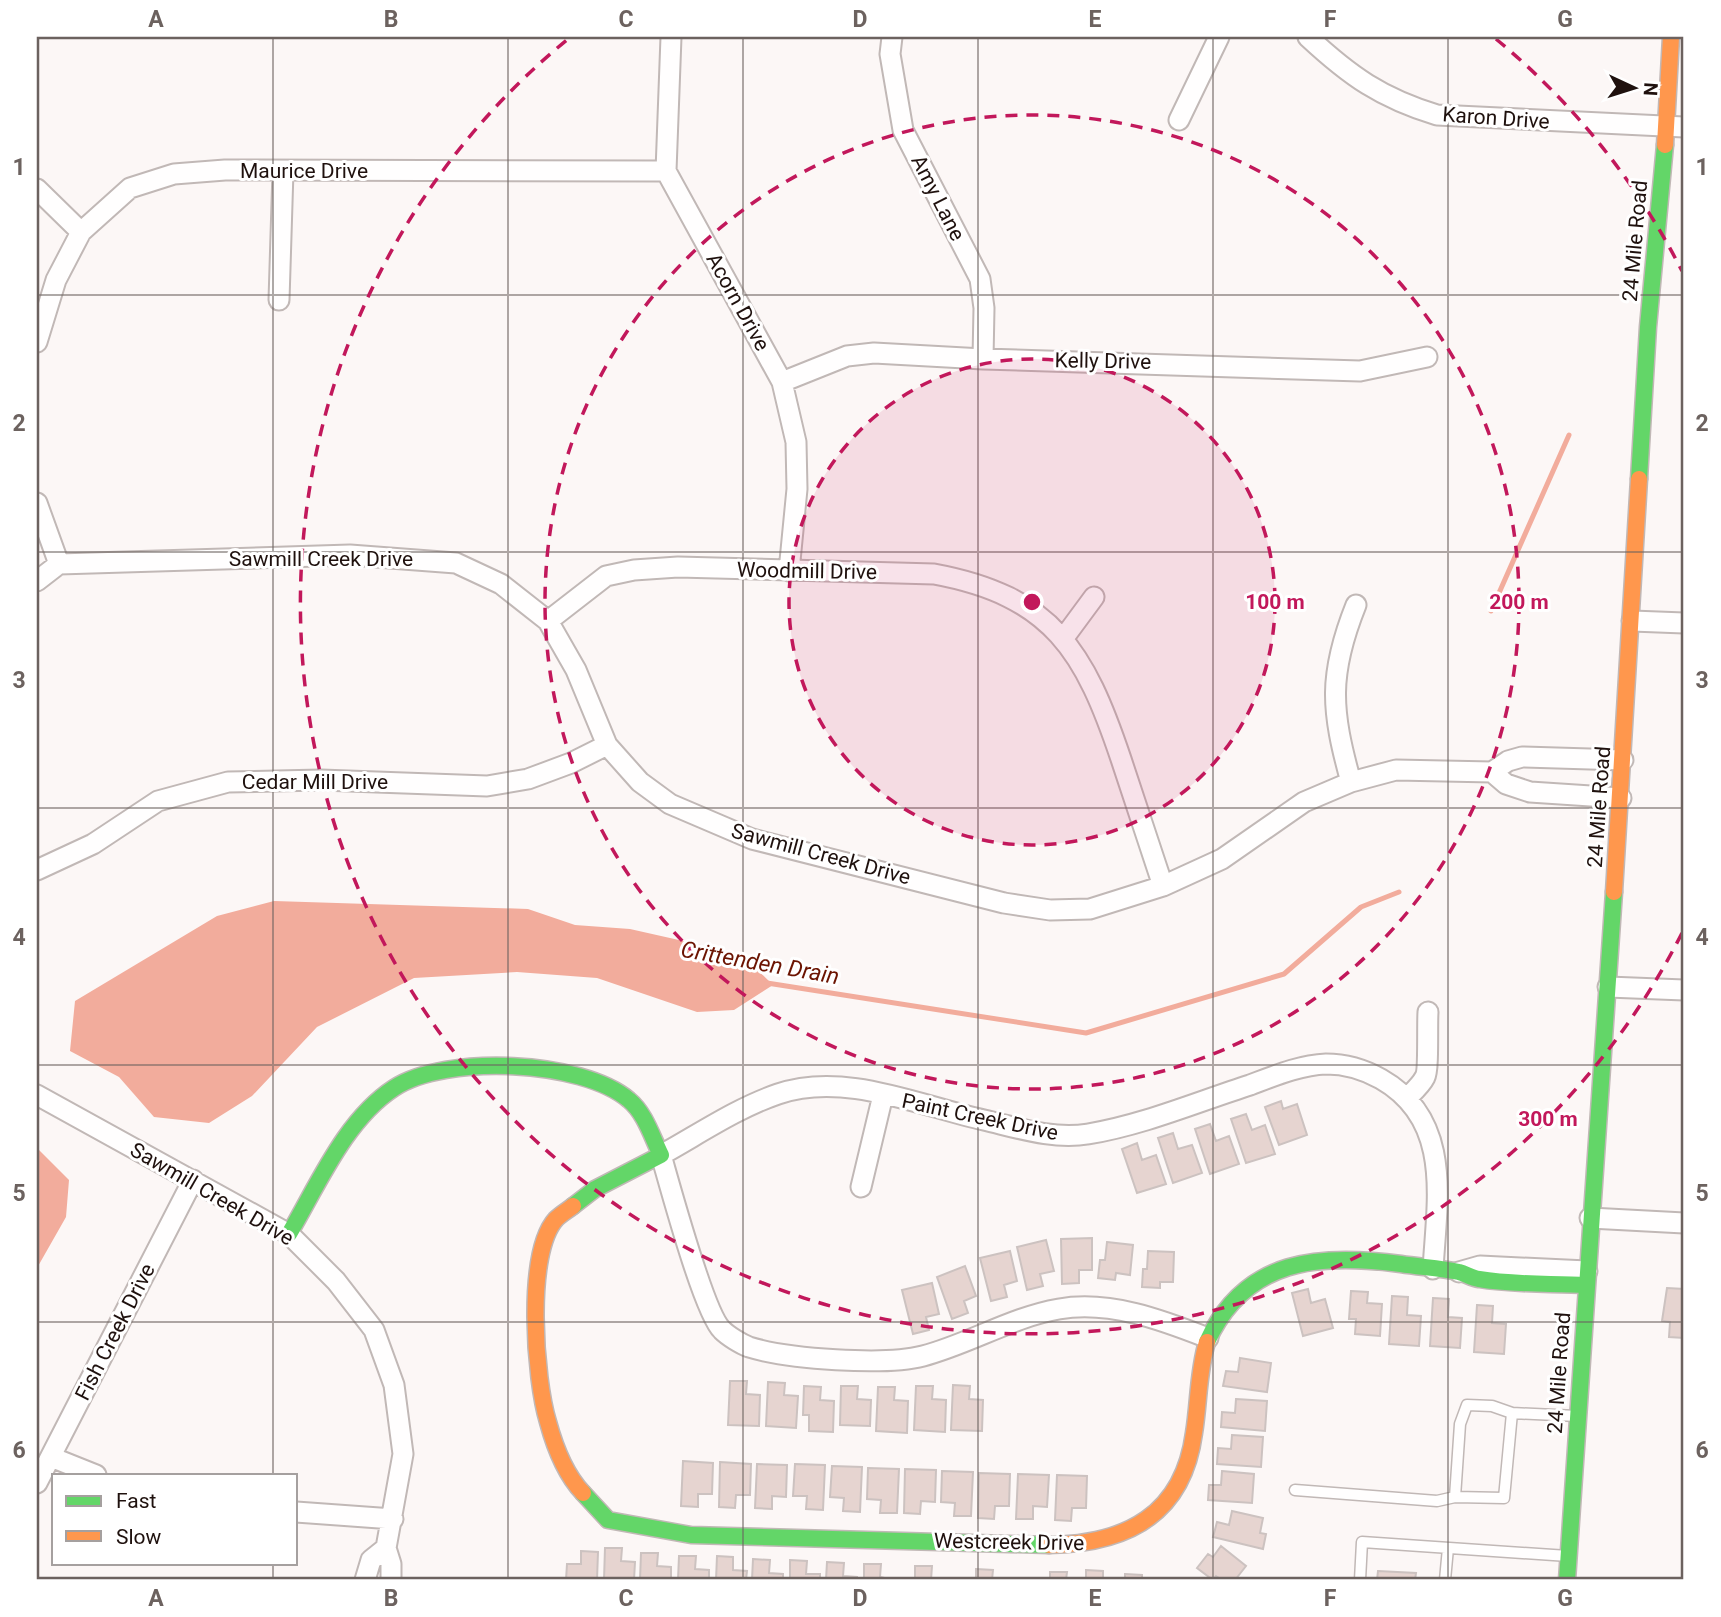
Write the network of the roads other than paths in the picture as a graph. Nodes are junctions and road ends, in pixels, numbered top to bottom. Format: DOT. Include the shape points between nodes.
graph roads {
  1 [pos="671,37"];
  2 [pos="892,37"];
  3 [pos="1219,37"];
  4 [pos="1308,37"];
  5 [pos="1671,37"];
  6 [pos="1179,121"];
  7 [pos="1675,127"];
  8 [pos="666,171"];
  9 [pos="283,172"];
  10 [pos="37,188"];
  11 [pos="81,232"];
  12 [pos="279,300"];
  13 [pos="37,342"];
  14 [pos="1427,357"];
  15 [pos="983,359"];
  16 [pos="782,382"];
  17 [pos="37,503"];
  18 [pos="59,564"];
  19 [pos="789,571"];
  20 [pos="37,581"];
  21 [pos="1094,597"];
  22 [pos="1356,605"];
  23 [pos="548,621"];
  24 [pos="1632,621"];
  25 [pos="1684,623"];
  26 [pos="1063,639"];
  27 [pos="607,745"];
  28 [pos="1623,760"];
  29 [pos="1492,772"];
  30 [pos="1351,782"];
  31 [pos="1621,798"];
  32 [pos="37,870"];
  33 [pos="1163,886"];
  34 [pos="1608,987"];
  35 [pos="1684,990"];
  36 [pos="1428,1012"];
  37 [pos="883,1095"];
  38 [pos="1406,1098"];
  39 [pos="43,1099"];
  40 [pos="661,1155"];
  41 [pos="193,1180"];
  42 [pos="861,1187"];
  43 [pos="1590,1218"];
  44 [pos="1684,1223"];
  45 [pos="289,1234"];
  46 [pos="1433,1269"];
  47 [pos="1459,1272"];
  48 [pos="1586,1278"];
  49 [pos="1208,1338"];
  50 [pos="1512,1413"];
  51 [pos="1577,1416"];
  52 [pos="51,1457"];
  53 [pos="94,1474"];
  54 [pos="37,1483"];
  55 [pos="1294,1490"];
  56 [pos="1455,1497"];
  57 [pos="298,1512"];
  58 [pos="393,1520"];
  59 [pos="386,1548"];
  60 [pos="1448,1548"];
  61 [pos="1568,1556"];
  62 [pos="365,1580"];
  63 [pos="391,1580"];
  64 [pos="1360,1580"];
  65 [pos="1445,1580"];
  66 [pos="1567,1580"];
  1 -- 8 [label="street"];
  2 -- 15 [label="street, Amy Lane" via="890,54 903,130 980,279"];
  3 -- 6 [label="street"];
  4 -- 7 [label="street, Karon Drive" via="1360,82 1399,104 1437,115"];
  5 -- 7 [label="street, 24 Mile Road"];
  7 -- 24 [label="street, 24 Mile Road" via="1648,327"];
  8 -- 9 [label="street, Maurice Drive"];
  8 -- 16 [label="street, Acorn Drive"];
  9 -- 11 [label="street, Maurice Drive" via="174,174 130,188"];
  9 -- 12 [label="street"];
  10 -- 11 [label="street"];
  11 -- 13 [label="street, Maurice Drive" via="55,280"];
  14 -- 15 [label="street, Kelly Drive" via="1360,371"];
  15 -- 16 [label="street, Kelly Drive" via="874,353 847,356"];
  16 -- 19 [label="street, Acorn Drive" via="796,454"];
  17 -- 18 [label="street"];
  18 -- 20 [label="street"];
  18 -- 23 [label="street, Sawmill Creek Drive" via="351,555 421,558 476,571 520,596"];
  19 -- 23 [label="street, Woodmill Drive" via="634,570 607,576"];
  19 -- 26 [label="street, Woodmill Drive" via="934,574 974,581 1038,615"];
  21 -- 26 [label="street"];
  22 -- 30 [label="street" via="1342,639 1334,703"];
  23 -- 27 [label="street, Sawmill Creek Drive" via="576,670"];
  24 -- 25 [label="street"];
  24 -- 28 [label="street, 24 Mile Road"];
  26 -- 33 [label="street, Woodmill Drive" via="1100,696"];
  27 -- 32 [label="street, Cedar Mill Drive" via="527,779 487,786 228,782 158,801 93,844"];
  27 -- 33 [label="street, Sawmill Creek Drive" via="640,782 670,804 740,835 787,848 1050,911 1090,909"];
  28 -- 29 [label="street, Sawmill Creek Drive" via="1522,757"];
  28 -- 31 [label="street, 24 Mile Road"];
  29 -- 30 [label="street, Sawmill Creek Drive" via="1396,770"];
  29 -- 31 [label="street, Sawmill Creek Drive" via="1506,784 1530,792"];
  30 -- 33 [label="street, Sawmill Creek Drive" via="1304,802 1222,859"];
  31 -- 34 [label="street, 24 Mile Road"];
  34 -- 35 [label="street"];
  34 -- 43 [label="street, 24 Mile Road"];
  36 -- 38 [label="street" via="1426,1077"];
  37 -- 38 [label="street, Paint Creek Drive" via="1065,1136 1109,1130 1315,1065 1358,1069"];
  37 -- 40 [label="street, Paint Creek Drive" via="838,1087 779,1094"];
  37 -- 42 [label="street"];
  38 -- 46 [label="street" via="1421,1116 1436,1152"];
  39 -- 41 [label="street, Sawmill Creek Drive"];
  40 -- 45 [label="street" via="629,1100 601,1080 471,1065 434,1072 397,1085 363,1114"];
  40 -- 49 [label="street" via="720,1329 748,1346 877,1360 922,1356 1059,1309 1115,1309"];
  40 -- 49 [label="street, Westcreek Drive" via="595,1189 555,1220 541,1250 535,1283 547,1421 569,1478 608,1520 691,1535 1083,1545 1120,1536 1144,1524 1170,1499 1192,1447 1201,1360"];
  41 -- 45 [label="street, Sawmill Creek Drive"];
  41 -- 52 [label="street, Fish Creek Drive"];
  43 -- 44 [label="street"];
  43 -- 48 [label="street, 24 Mile Road"];
  45 -- 58 [label="street, Sawmill Creek Drive" via="336,1280 374,1330 394,1385 403,1454"];
  46 -- 47 [label="street, Westcreek Drive"];
  46 -- 49 [label="street, Westcreek Drive" via="1335,1259 1287,1266 1237,1297"];
  47 -- 48 [label="street" via="1480,1265 1515,1275"];
  48 -- 51 [label="street, 24 Mile Road"];
  50 -- 51 [label="lane"];
  50 -- 56 [label="lane" via="1504,1498"];
  50 -- 56 [label="lane" via="1467,1405 1460,1424"];
  51 -- 61 [label="street, 24 Mile Road"];
  52 -- 53 [label="street"];
  52 -- 54 [label="street, Fish Creek Drive"];
  55 -- 56 [label="lane" via="1437,1501"];
  57 -- 58 [label="street"];
  58 -- 59 [label="street, Sawmill Creek Drive"];
  59 -- 62 [label="street, Sawmill Creek Drive" via="371,1560"];
  59 -- 63 [label="street, Sawmill Creek Drive"];
  60 -- 61 [label="lane"];
  60 -- 64 [label="lane" via="1362,1542"];
  60 -- 65 [label="lane"];
  61 -- 66 [label="street, 24 Mile Road"];
}
